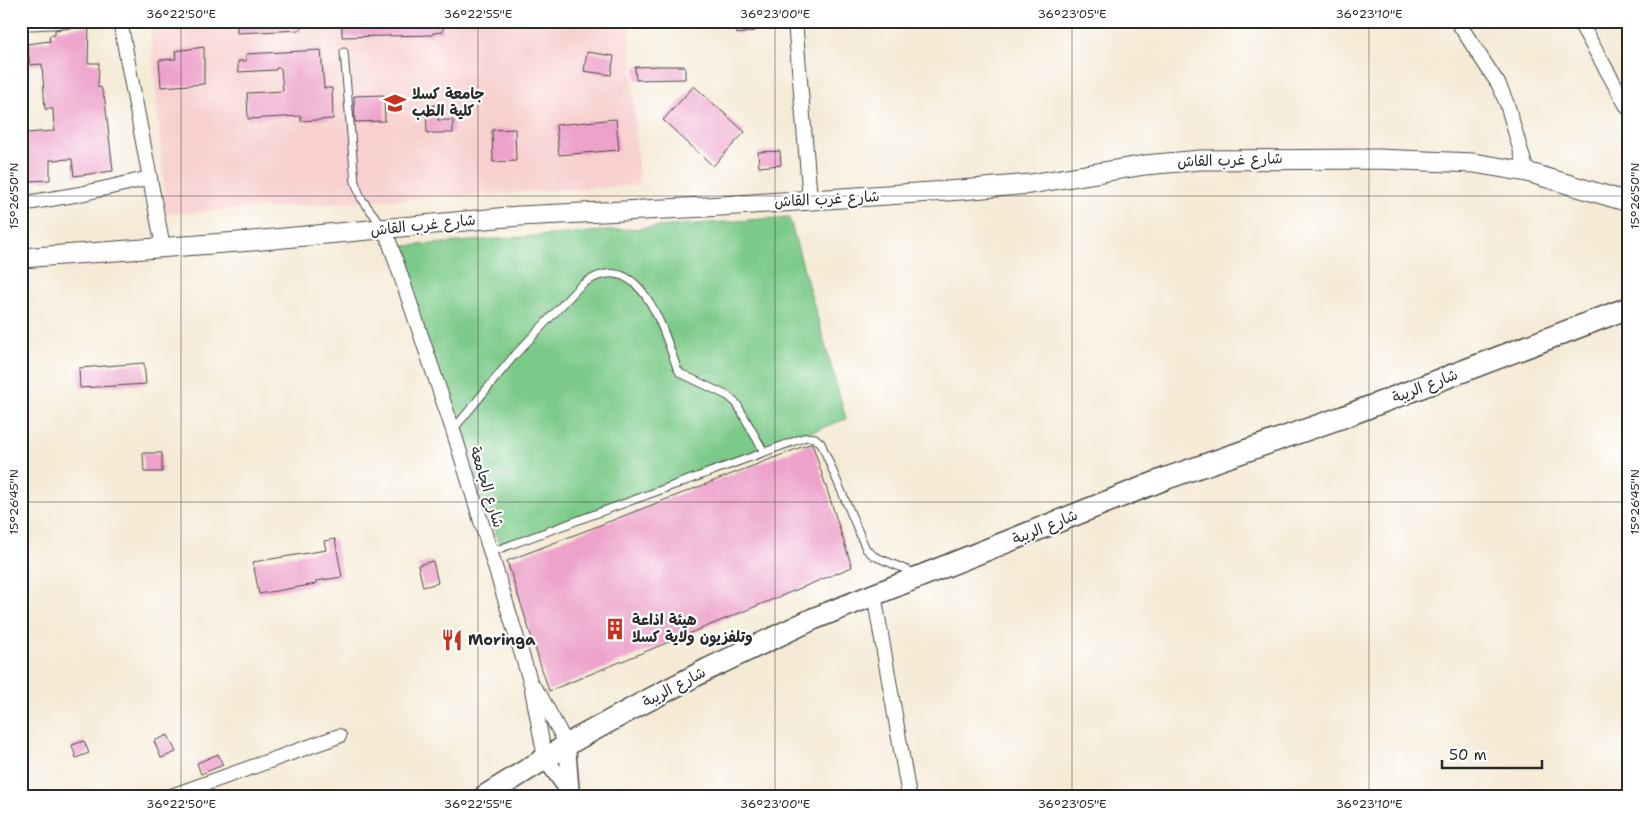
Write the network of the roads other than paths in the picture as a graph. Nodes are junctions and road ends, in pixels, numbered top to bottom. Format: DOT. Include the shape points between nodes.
graph roads {
  1 [pos="60,21"];
  2 [pos="120,21"];
  3 [pos="795,21"];
  4 [pos="1457,21"];
  5 [pos="1579,21"];
  6 [pos="21,23"];
  7 [pos="344,52"];
  8 [pos="1628,108"];
  9 [pos="1527,172"];
  10 [pos="150,178"];
  11 [pos="21,196"];
  12 [pos="810,199"];
  13 [pos="1628,202"];
  14 [pos="22,204"];
  15 [pos="384,229"];
  16 [pos="163,247"];
  17 [pos="21,258"];
  18 [pos="1628,308"];
  19 [pos="453,430"];
  20 [pos="764,452"];
  21 [pos="491,552"];
  22 [pos="920,576"];
  23 [pos="874,594"];
  24 [pos="531,684"];
  25 [pos="339,736"];
  26 [pos="568,745"];
  27 [pos="545,758"];
  28 [pos="571,794"];
  29 [pos="171,796"];
  30 [pos="485,796"];
  31 [pos="909,796"];
  1 -- 6 [label="street"];
  2 -- 10 [label="street"];
  3 -- 12 [label="street"];
  4 -- 9 [label="street" via="1499,85"];
  5 -- 8 [label="street"];
  7 -- 15 [label="lane" via="355,182"];
  9 -- 12 [label="main road, شارع غرب القاش" via="1446,161 1201,160 1145,165 1030,184"];
  9 -- 13 [label="main road, شارع غرب القاش"];
  10 -- 14 [label="street"];
  10 -- 16 [label="street"];
  11 -- 14 [label="street"];
  12 -- 15 [label="main road, شارع غرب القاش" via="518,216"];
  15 -- 16 [label="main road, شارع غرب القاش"];
  15 -- 19 [label="street, شارع الجامعة"];
  16 -- 17 [label="main road, شارع غرب القاش"];
  18 -- 22 [label="main road, شارع الريبة" via="1343,417 1195,468"];
  19 -- 20 [label="lane" via="513,357 580,286 592,276 608,272 642,288 658,317 680,373 728,396 737,404"];
  19 -- 21 [label="street, شارع الجامعة"];
  20 -- 21 [label="lane"];
  20 -- 22 [label="lane" via="806,437 815,438 866,549 874,556"];
  21 -- 24 [label="street, شارع الجامعة"];
  22 -- 23 [label="main road, شارع الريبة"];
  23 -- 26 [label="main road, شارع الريبة" via="731,658"];
  23 -- 31 [label="street"];
  24 -- 26 [label="street"];
  24 -- 27 [label="street, شارع الجامعة"];
  25 -- 29 [label="street"];
  26 -- 27 [label="main road, شارع الريبة"];
  26 -- 28 [label="street"];
  27 -- 28 [label="street"];
  27 -- 30 [label="main road, شارع الريبة"];
}
